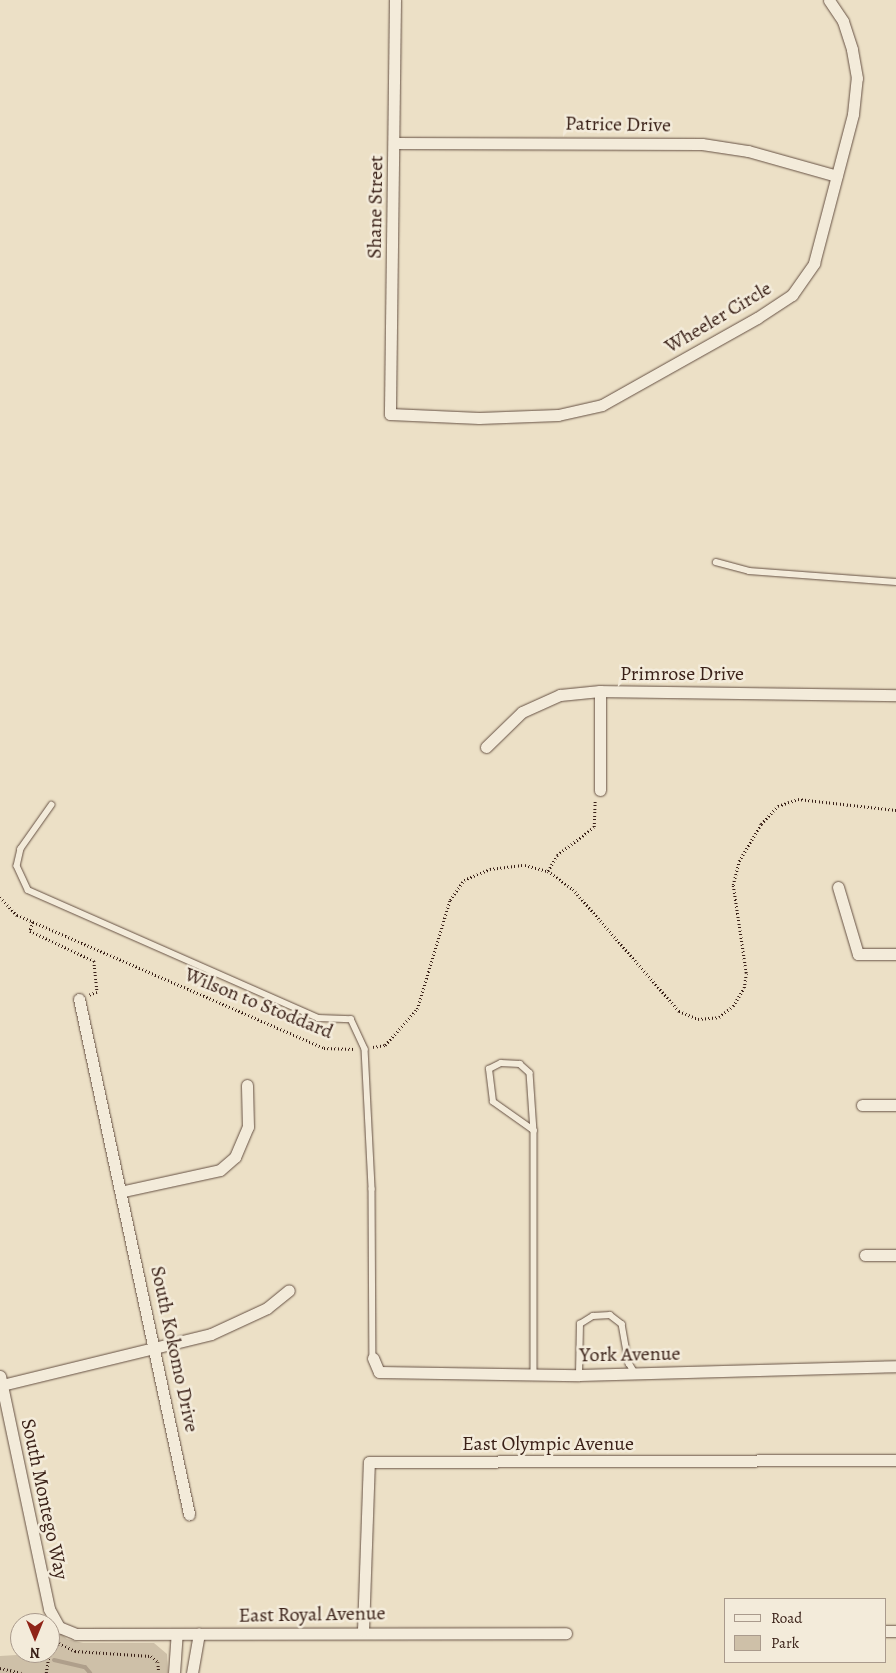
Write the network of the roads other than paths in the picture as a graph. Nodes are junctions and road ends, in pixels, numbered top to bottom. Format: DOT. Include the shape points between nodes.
graph roads {
  1 [pos="396,0"];
  2 [pos="829,0"];
  3 [pos="394,143"];
  4 [pos="837,176"];
  5 [pos="390,414"];
  6 [pos="716,562"];
  7 [pos="896,582"];
  8 [pos="600,691"];
  9 [pos="896,695"];
  10 [pos="486,746"];
  11 [pos="600,790"];
  12 [pos="52,805"];
  13 [pos="838,887"];
  14 [pos="896,954"];
  15 [pos="79,999"];
  16 [pos="247,1085"];
  17 [pos="862,1105"];
  18 [pos="896,1105"];
  19 [pos="534,1132"];
  20 [pos="124,1192"];
  21 [pos="865,1255"];
  22 [pos="896,1256"];
  23 [pos="289,1290"];
  24 [pos="156,1347"];
  25 [pos="373,1358"];
  26 [pos="896,1366"];
  27 [pos="635,1373"];
  28 [pos="534,1374"];
  29 [pos="580,1375"];
  30 [pos="1,1380"];
  31 [pos="896,1460"];
  32 [pos="189,1514"];
  33 [pos="51,1613"];
  34 [pos="60,1627"];
  35 [pos="364,1631"];
  36 [pos="566,1633"];
  37 [pos="177,1634"];
  38 [pos="199,1634"];
  39 [pos="174,1673"];
  40 [pos="192,1673"];
  1 -- 3 [label="street, Shane Street"];
  2 -- 4 [label="street, Wheeler Circle" via="843,21 857,78 853,114"];
  3 -- 4 [label="street, Patrice Drive" via="702,144 748,151"];
  3 -- 5 [label="street, Shane Street"];
  4 -- 5 [label="street, Wheeler Circle" via="814,263 792,295 758,318 602,405 558,415"];
  6 -- 7 [label="lane" via="749,570"];
  8 -- 9 [label="street, Primrose Drive"];
  8 -- 10 [label="street, Primrose Drive" via="560,695 522,712"];
  8 -- 11 [label="street"];
  12 -- 25 [label="lane" via="21,849 17,866 28,890 318,1018 351,1019 365,1049 372,1189"];
  13 -- 14 [label="street" via="858,954"];
  15 -- 20 [label="street, South Kokomo Drive"];
  16 -- 20 [label="street" via="248,1127 244,1145 228,1164 220,1170 187,1180"];
  17 -- 18 [label="street"];
  19 -- 19 [label="lane" via="493,1102 490,1069 501,1063 520,1064 530,1073"];
  19 -- 28 [label="lane"];
  20 -- 24 [label="street, South Kokomo Drive"];
  21 -- 22 [label="street"];
  23 -- 24 [label="street" via="267,1308 238,1324"];
  24 -- 30 [label="street"];
  24 -- 32 [label="street, South Kokomo Drive"];
  25 -- 28 [label="street, York Avenue" via="379,1372"];
  26 -- 27 [label="street, York Avenue"];
  27 -- 29 [label="street, York Avenue"];
  27 -- 29 [label="lane" via="629,1363 622,1324 610,1315 593,1316 580,1324"];
  28 -- 29 [label="street, York Avenue"];
  30 -- 33 [label="street, South Montego Way"];
  31 -- 35 [label="street, East Olympic Avenue" via="369,1462"];
  34 -- 37 [label="street, East Royal Avenue" via="76,1634"];
  35 -- 36 [label="street, East Royal Avenue"];
  35 -- 38 [label="street, East Royal Avenue"];
  37 -- 38 [label="street, East Royal Avenue"];
  37 -- 39 [label="street"];
  38 -- 40 [label="street"];
}
